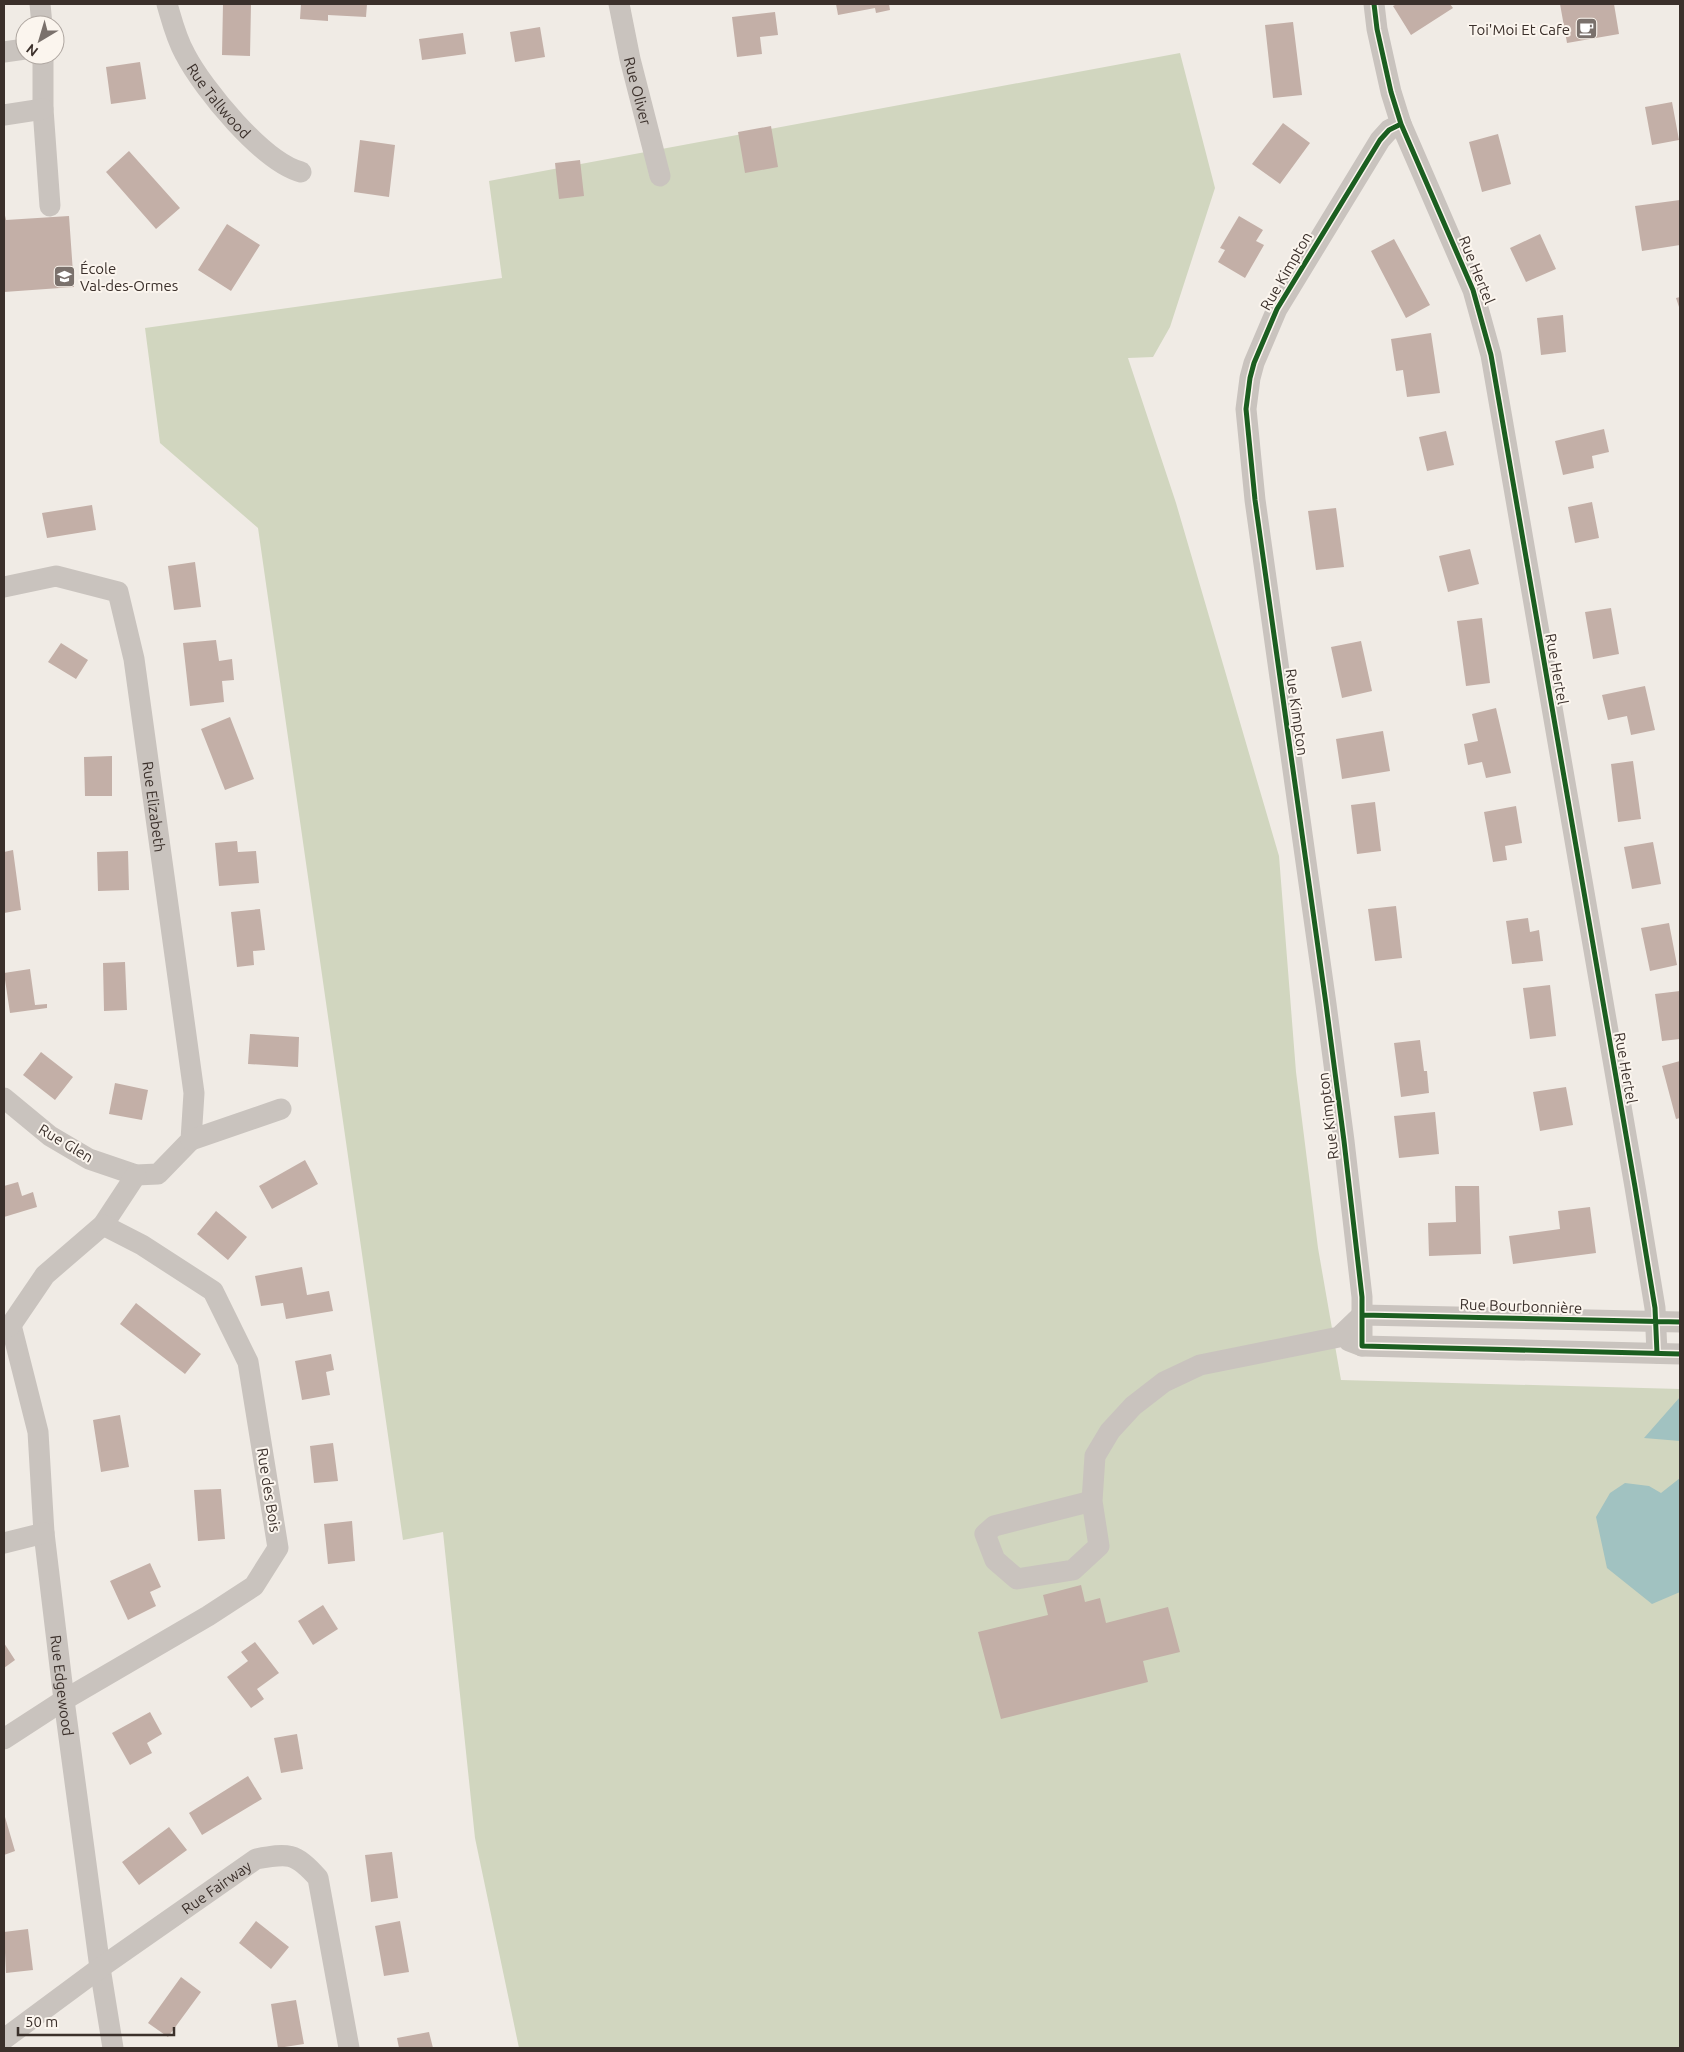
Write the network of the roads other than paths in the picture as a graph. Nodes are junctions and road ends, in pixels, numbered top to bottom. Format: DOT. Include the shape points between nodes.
graph roads {
  1 [pos="167,4"];
  2 [pos="619,4"];
  3 [pos="1374,4"];
  4 [pos="44,65"];
  5 [pos="43,109"];
  6 [pos="4,115"];
  7 [pos="1401,124"];
  8 [pos="301,172"];
  9 [pos="660,176"];
  10 [pos="50,206"];
  11 [pos="4,587"];
  12 [pos="4,1098"];
  13 [pos="281,1109"];
  14 [pos="191,1140"];
  15 [pos="136,1175"];
  16 [pos="103,1225"];
  17 [pos="1362,1315"];
  18 [pos="1656,1322"];
  19 [pos="1680,1322"];
  20 [pos="8,1327"];
  21 [pos="1340,1337"];
  22 [pos="1362,1346"];
  23 [pos="1658,1353"];
  24 [pos="1680,1354"];
  25 [pos="1092,1501"];
  26 [pos="44,1533"];
  27 [pos="4,1543"];
  28 [pos="64,1700"];
  29 [pos="4,1739"];
  30 [pos="100,1968"];
  31 [pos="4,2039"];
  32 [pos="113,2048"];
  33 [pos="349,2048"];
  1 -- 8 [label="street, Rue Tallwood" via="184,52 209,91 277,162"];
  2 -- 9 [label="street, Rue Oliver"];
  3 -- 7 [label="street, Rue Hertel" via="1391,92"];
  4 -- 5 [label="street"];
  5 -- 6 [label="street"];
  5 -- 10 [label="street"];
  7 -- 17 [label="street, Rue Kimpton" via="1380,140 1277,309 1254,363 1246,409 1254,500 1328,1020"];
  7 -- 18 [label="street, Rue Hertel" via="1473,290 1491,355"];
  11 -- 14 [label="street, Rue Elizabeth" via="56,576 118,592 134,659 194,1093"];
  12 -- 15 [label="street, Rue Glen" via="50,1136 89,1159"];
  13 -- 14 [label="street"];
  14 -- 15 [label="street" via="158,1174"];
  15 -- 16 [label="street"];
  16 -- 20 [label="street" via="45,1275"];
  16 -- 28 [label="street, Rue des Bois" via="142,1245 213,1291 248,1362 278,1548 254,1586"];
  17 -- 18 [label="street, Rue Bourbonnière"];
  17 -- 21 [label="street"];
  17 -- 22 [label="street, Rue Kimpton"];
  18 -- 19 [label="street, Rue Bourbonnière"];
  18 -- 23 [label="street, Rue Hertel"];
  20 -- 26 [label="street, Rue Edgewood" via="38,1432"];
  21 -- 22 [label="street"];
  21 -- 25 [label="street" via="1200,1365 1164,1382 1133,1406 1110,1432 1095,1456"];
  22 -- 23 [label="street"];
  23 -- 24 [label="street"];
  25 -- 25 [label="street" via="1099,1546 1073,1570 1017,1579 995,1560 985,1534 994,1526"];
  26 -- 27 [label="street"];
  26 -- 28 [label="street, Rue Edgewood"];
  28 -- 29 [label="street, Rue des Bois"];
  28 -- 30 [label="street, Rue Edgewood"];
  30 -- 31 [label="street, Rue Fairway"];
  30 -- 32 [label="street, Rue Edgewood"];
  30 -- 33 [label="street, Rue Fairway" via="256,1860 282,1854 303,1861 318,1878"];
}
